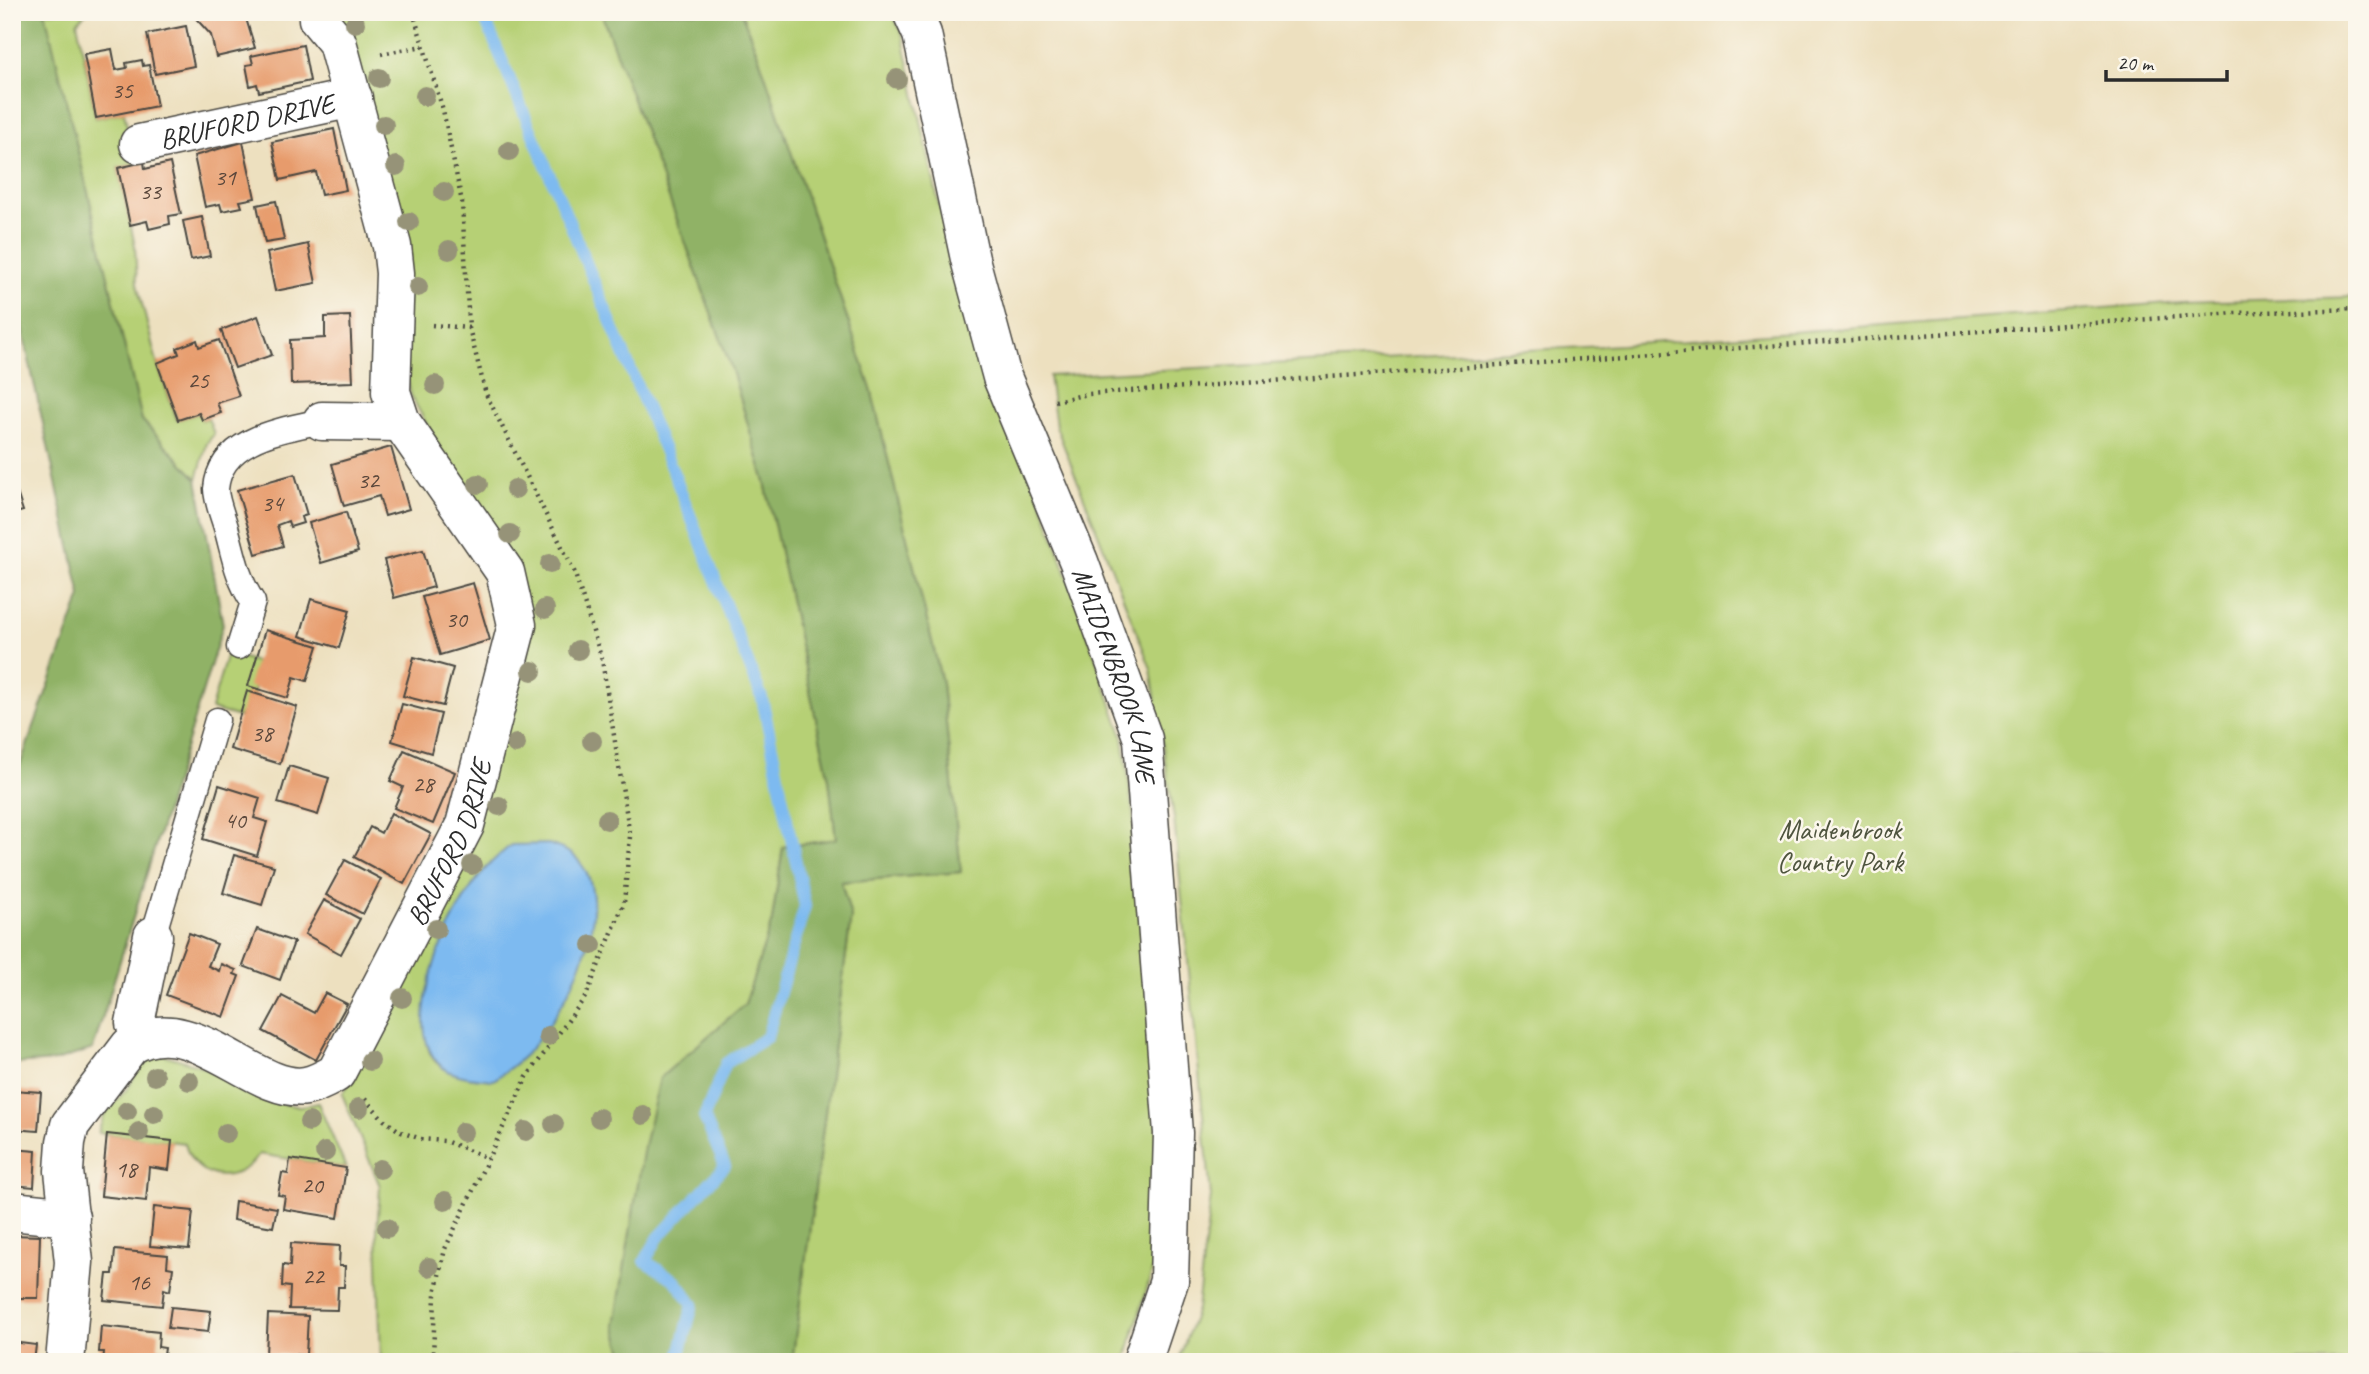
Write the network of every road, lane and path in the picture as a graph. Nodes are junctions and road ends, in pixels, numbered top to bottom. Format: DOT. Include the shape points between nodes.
graph roads {
  1 [pos="912,12"];
  2 [pos="318,19"];
  3 [pos="353,98"];
  4 [pos="139,144"];
  5 [pos="2357,309"];
  6 [pos="1016,409"];
  7 [pos="321,421"];
  8 [pos="401,422"];
  9 [pos="239,647"];
  10 [pos="217,720"];
  11 [pos="153,936"];
  12 [pos="143,1037"];
  13 [pos="336,1073"];
  14 [pos="488,1158"];
  15 [pos="12,1211"];
  16 [pos="70,1217"];
  17 [pos="65,1362"];
  18 [pos="1142,1362"];
  1 -- 6 [label="street, MAIDENBROOK LANE" via="922,34 970,258 1002,377"];
  2 -- 3 [label="street, BRUFORD DRIVE" via="337,42"];
  3 -- 4 [label="street, BRUFORD DRIVE"];
  3 -- 8 [label="street, BRUFORD DRIVE" via="392,246 391,392"];
  5 -- 6 [label="path" via="2235,313 1088,394"];
  6 -- 18 [label="street, MAIDENBROOK LANE" via="1079,562 1143,739 1173,1145 1169,1281"];
  7 -- 8 [label="street"];
  7 -- 9 [label="lane" via="278,430 242,445 227,458 216,489 240,584 253,602"];
  8 -- 13 [label="street, BRUFORD DRIVE" via="505,572 517,625 465,825"];
  10 -- 11 [label="lane"];
  11 -- 12 [label="street" via="135,1023"];
  12 -- 13 [label="street" via="165,1035 208,1047 285,1085 305,1087"];
  12 -- 16 [label="street" via="130,1046 70,1125 64,1171"];
  13 -- 14 [label="path" via="401,1132 445,1141"];
  15 -- 16 [label="street"];
  16 -- 17 [label="street" via="74,1262"];
}
